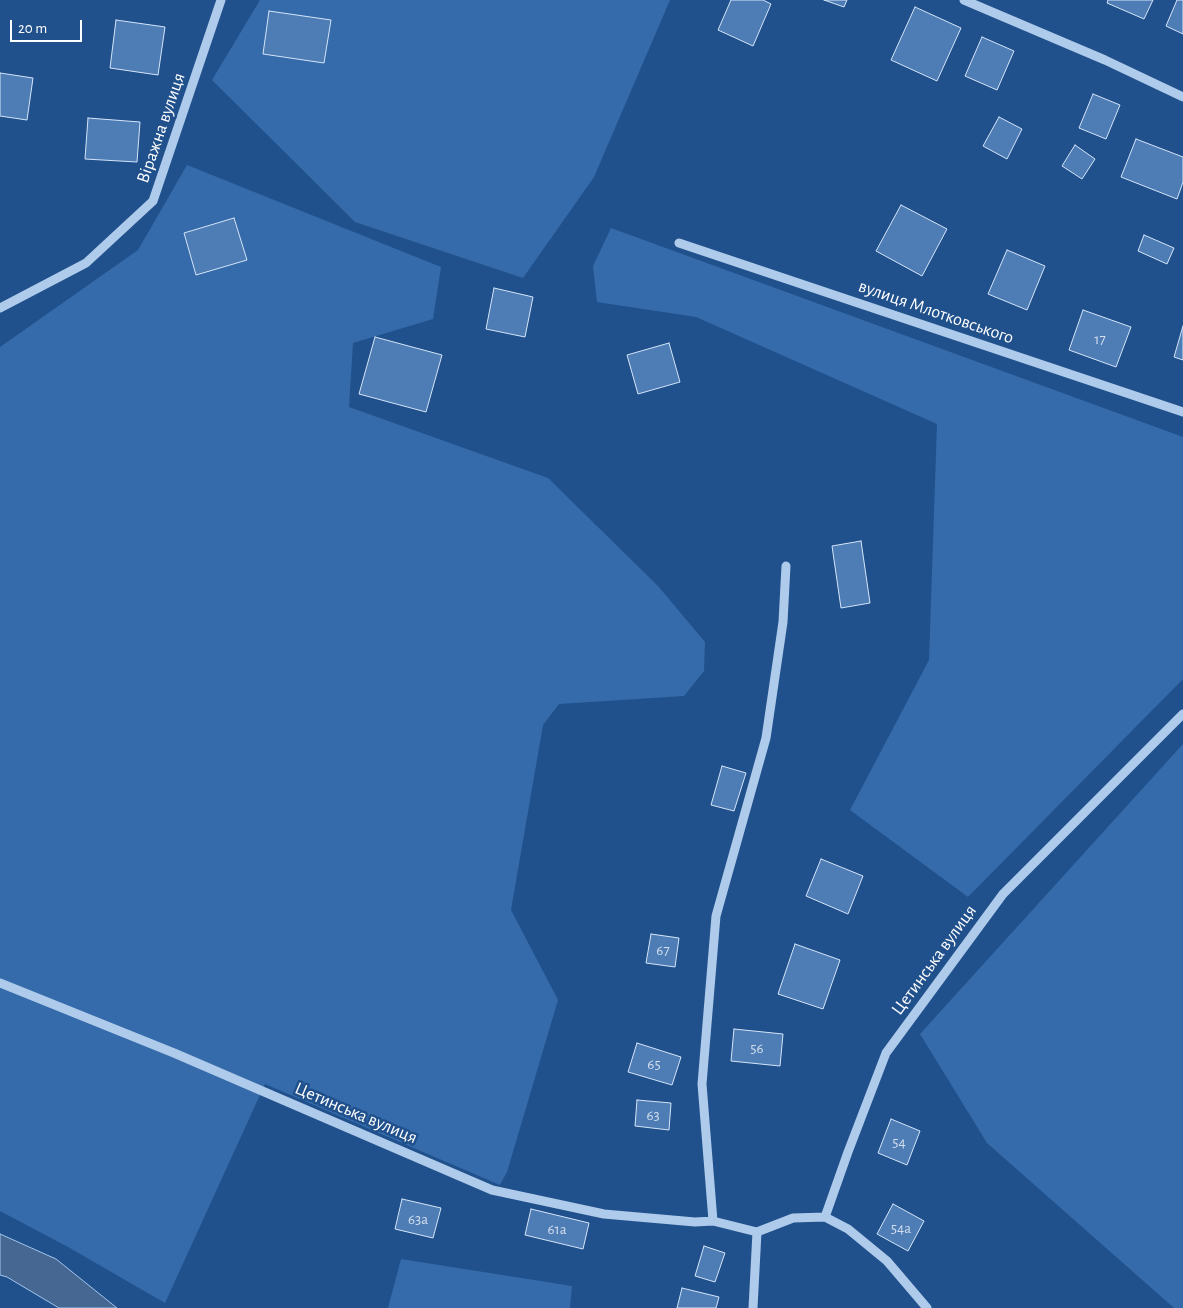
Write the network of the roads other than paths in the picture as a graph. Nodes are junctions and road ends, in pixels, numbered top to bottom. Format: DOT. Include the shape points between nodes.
graph roads {
  1 [pos="222,0"];
  2 [pos="964,0"];
  3 [pos="1183,97"];
  4 [pos="679,243"];
  5 [pos="0,308"];
  6 [pos="1183,412"];
  7 [pos="786,566"];
  8 [pos="1183,714"];
  9 [pos="0,983"];
  10 [pos="825,1217"];
  11 [pos="713,1221"];
  12 [pos="757,1232"];
  13 [pos="753,1308"];
  14 [pos="927,1308"];
  1 -- 5 [label="street, Віражна вулиця" via="154,201 86,263"];
  2 -- 3 [label="street"];
  4 -- 6 [label="street, вулиця Млотковського"];
  7 -- 11 [label="street" via="783,622 766,738 716,916 702,1084"];
  8 -- 10 [label="street, Цетинська вулиця" via="1003,894 886,1053"];
  9 -- 11 [label="street, Цетинська вулиця" via="174,1052 492,1190 604,1214"];
  10 -- 12 [label="street" via="793,1218"];
  10 -- 14 [label="street" via="848,1229 887,1261"];
  11 -- 12 [label="street, Цетинська вулиця"];
  12 -- 13 [label="street"];
}
